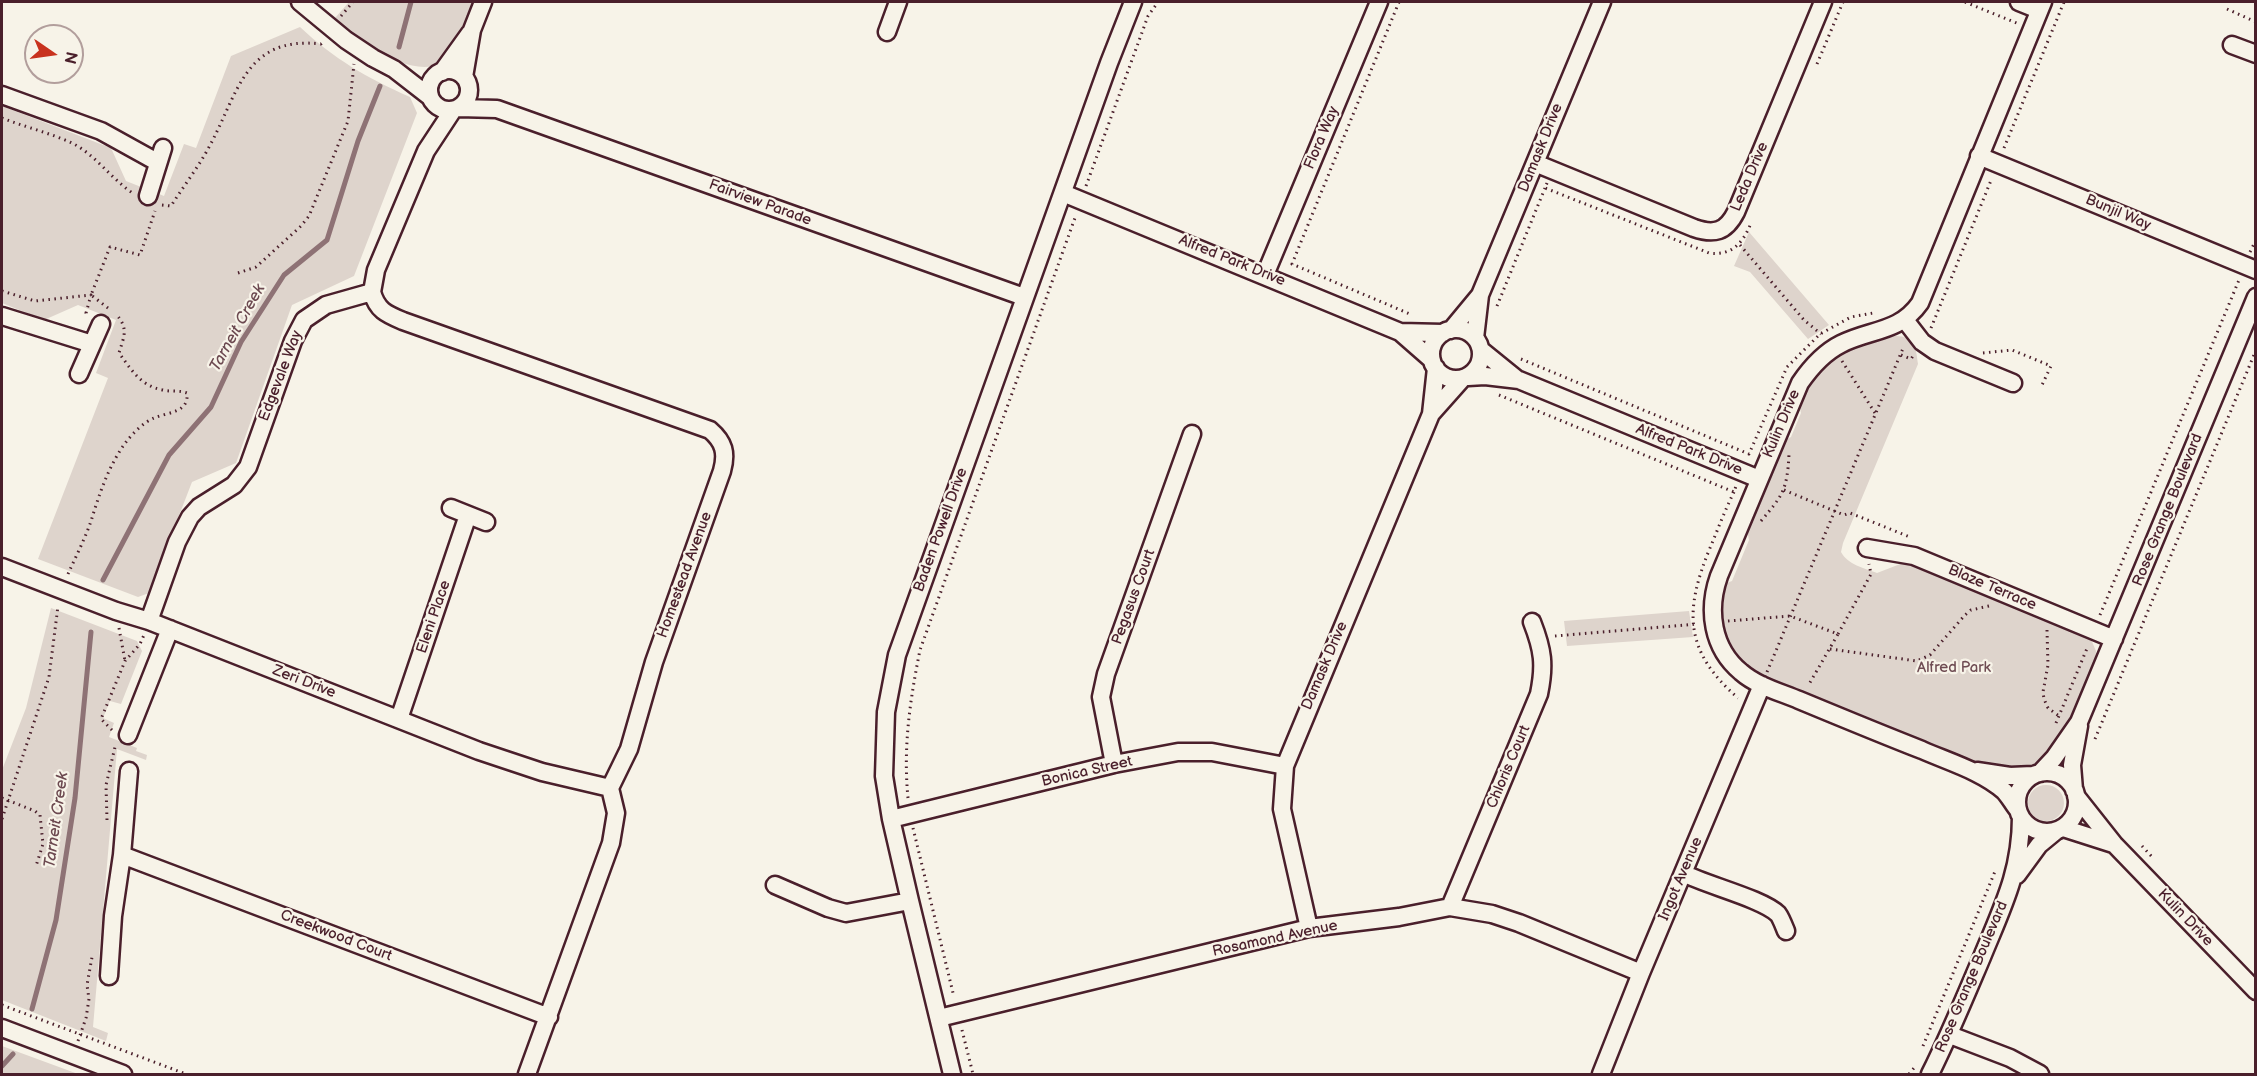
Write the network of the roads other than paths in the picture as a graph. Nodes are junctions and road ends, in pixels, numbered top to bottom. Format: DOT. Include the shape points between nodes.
graph roads {
  1 [pos="300,2"];
  2 [pos="483,2"];
  3 [pos="898,2"];
  4 [pos="1133,2"];
  5 [pos="1379,2"];
  6 [pos="1602,2"];
  7 [pos="1823,2"];
  8 [pos="2019,2"];
  9 [pos="2041,6"];
  10 [pos="472,30"];
  11 [pos="886,32"];
  12 [pos="2232,45"];
  13 [pos="2256,54"];
  14 [pos="394,69"];
  15 [pos="440,73"];
  16 [pos="466,80"];
  17 [pos="2,95"];
  18 [pos="432,100"];
  19 [pos="456,109"];
  20 [pos="497,109"];
  21 [pos="426,151"];
  22 [pos="1979,156"];
  23 [pos="1535,163"];
  24 [pos="1063,193"];
  25 [pos="144,196"];
  26 [pos="2250,262"];
  27 [pos="1265,275"];
  28 [pos="372,292"];
  29 [pos="1480,295"];
  30 [pos="1024,297"];
  31 [pos="2256,297"];
  32 [pos="2,316"];
  33 [pos="101,324"];
  34 [pos="1908,324"];
  35 [pos="1447,331"];
  36 [pos="1400,332"];
  37 [pos="92,344"];
  38 [pos="1478,344"];
  39 [pos="1434,364"];
  40 [pos="80,374"];
  41 [pos="1465,377"];
  42 [pos="1519,380"];
  43 [pos="2013,383"];
  44 [pos="1431,414"];
  45 [pos="1192,434"];
  46 [pos="1759,479"];
  47 [pos="452,508"];
  48 [pos="468,515"];
  49 [pos="486,522"];
  50 [pos="1867,548"];
  51 [pos="2,567"];
  52 [pos="149,621"];
  53 [pos="170,629"];
  54 [pos="1535,630"];
  55 [pos="2114,639"];
  56 [pos="1762,685"];
  57 [pos="399,719"];
  58 [pos="2079,722"];
  59 [pos="128,735"];
  60 [pos="1114,764"];
  61 [pos="1285,766"];
  62 [pos="1971,770"];
  63 [pos="129,771"];
  64 [pos="2037,774"];
  65 [pos="610,788"];
  66 [pos="2075,793"];
  67 [pos="2019,814"];
  68 [pos="891,819"];
  69 [pos="2060,829"];
  70 [pos="2114,844"];
  71 [pos="122,855"];
  72 [pos="1683,873"];
  73 [pos="2014,879"];
  74 [pos="775,885"];
  75 [pos="910,901"];
  76 [pos="1450,907"];
  77 [pos="1309,928"];
  78 [pos="1786,931"];
  79 [pos="1641,974"];
  80 [pos="109,976"];
  81 [pos="2256,991"];
  82 [pos="549,1017"];
  83 [pos="939,1018"];
  84 [pos="2,1028"];
  85 [pos="1950,1035"];
  86 [pos="123,1074"];
  87 [pos="527,1074"];
  88 [pos="952,1074"];
  89 [pos="1601,1074"];
  90 [pos="1930,1074"];
  91 [pos="2040,1074"];
  1 -- 14 [label="street" via="359,50"];
  2 -- 10 [label="street"];
  3 -- 11 [label="street"];
  4 -- 24 [label="street, Baden Powell Drive"];
  5 -- 27 [label="street, Flora Way"];
  6 -- 23 [label="street, Damask Drive"];
  7 -- 23 [label="street, Leda Drive" via="1736,212 1722,230 1694,228"];
  8 -- 9 [label="street"];
  9 -- 22 [label="street, Kulin Drive"];
  10 -- 15 [label="street"];
  10 -- 16 [label="street"];
  12 -- 13 [label="street"];
  14 -- 15 [label="street"];
  14 -- 18 [label="street"];
  15 -- 16 [label="street" via="454,71"];
  15 -- 18 [label="street" via="430,84"];
  16 -- 19 [label="street" via="468,97"];
  16 -- 20 [label="street, Fairview Parade"];
  17 -- 25 [label="street" via="160,155"];
  18 -- 19 [label="street" via="442,109"];
  18 -- 21 [label="street"];
  19 -- 20 [label="street, Fairview Parade"];
  19 -- 21 [label="street"];
  20 -- 30 [label="street, Fairview Parade"];
  21 -- 28 [label="street" via="376,270"];
  22 -- 26 [label="street, Bunjil Way"];
  22 -- 34 [label="street, Kulin Drive" via="1923,297"];
  23 -- 29 [label="street, Damask Drive"];
  24 -- 27 [label="street, Alfred Park Drive"];
  24 -- 30 [label="street, Baden Powell Drive"];
  27 -- 36 [label="street, Alfred Park Drive"];
  28 -- 52 [label="street, Edgevale Way" via="326,305 304,320 248,467 234,484 190,517"];
  28 -- 65 [label="street, Homestead Avenue" via="381,311 710,430 724,448 722,471 654,662 628,749"];
  29 -- 35 [label="street, Damask Drive"];
  29 -- 38 [label="street, Damask Drive"];
  30 -- 68 [label="street, Baden Powell Drive" via="897,655 886,712 884,776"];
  31 -- 55 [label="street, Rose Grange Boulevard"];
  32 -- 37 [label="street"];
  33 -- 37 [label="street"];
  34 -- 43 [label="street" via="1935,351"];
  34 -- 46 [label="street, Kulin Drive" via="1852,339 1814,364 1800,383"];
  35 -- 36 [label="street, Alfred Park Drive"];
  35 -- 38 [label="street" via="1464,330"];
  35 -- 39 [label="street" via="1433,345"];
  36 -- 39 [label="street, Alfred Park Drive"];
  37 -- 40 [label="street"];
  38 -- 41 [label="street" via="1479,366"];
  38 -- 42 [label="street, Alfred Park Drive"];
  39 -- 41 [label="street" via="1448,378"];
  39 -- 44 [label="street, Damask Drive"];
  41 -- 42 [label="street, Alfred Park Drive"];
  41 -- 44 [label="street, Damask Drive"];
  42 -- 46 [label="street, Alfred Park Drive"];
  44 -- 61 [label="street, Damask Drive"];
  45 -- 60 [label="street, Pegasus Court" via="1106,674 1101,697"];
  46 -- 56 [label="street, Kulin Drive" via="1716,586 1707,624 1732,664"];
  47 -- 48 [label="street"];
  48 -- 49 [label="street"];
  48 -- 57 [label="street, Eleni Place"];
  50 -- 55 [label="street, Blaze Terrace" via="1914,556"];
  51 -- 52 [label="street, Zeri Drive"];
  52 -- 53 [label="street, Zeri Drive"];
  53 -- 57 [label="street, Zeri Drive"];
  53 -- 59 [label="street"];
  54 -- 76 [label="street, Chloris Court" via="1544,669 1539,694"];
  55 -- 58 [label="street, Rose Grange Boulevard"];
  56 -- 62 [label="street, Kulin Drive"];
  56 -- 72 [label="street, Ingot Avenue"];
  57 -- 65 [label="street, Zeri Drive" via="542,772"];
  58 -- 64 [label="street, Rose Grange Boulevard" via="2054,758"];
  58 -- 66 [label="street, Rose Grange Boulevard" via="2072,765"];
  60 -- 61 [label="street, Bonica Street" via="1178,752 1212,752"];
  60 -- 68 [label="street, Bonica Street"];
  61 -- 77 [label="street, Damask Drive" via="1282,809"];
  62 -- 64 [label="street, Kulin Drive" via="2010,776"];
  62 -- 67 [label="street, Kulin Drive" via="2004,792"];
  63 -- 71 [label="street"];
  64 -- 66 [label="street" via="2060,775"];
  64 -- 67 [label="street" via="2019,790"];
  65 -- 82 [label="street" via="616,813 611,843"];
  66 -- 69 [label="street" via="2075,814"];
  66 -- 70 [label="street, Kulin Drive"];
  67 -- 69 [label="street" via="2036,831"];
  67 -- 73 [label="street, Rose Grange Boulevard" via="2021,838"];
  68 -- 75 [label="street, Baden Powell Drive"];
  69 -- 70 [label="street, Kulin Drive"];
  69 -- 73 [label="street, Rose Grange Boulevard" via="2039,845"];
  70 -- 81 [label="street, Kulin Drive"];
  71 -- 80 [label="street" via="114,899"];
  71 -- 82 [label="street, Creekwood Court"];
  72 -- 78 [label="street" via="1764,905 1778,915"];
  72 -- 79 [label="street, Ingot Avenue"];
  73 -- 85 [label="street, Rose Grange Boulevard"];
  74 -- 75 [label="street" via="846,913"];
  75 -- 83 [label="street, Baden Powell Drive"];
  76 -- 77 [label="street, Rosamond Avenue"];
  76 -- 79 [label="street, Rosamond Avenue" via="1519,923"];
  77 -- 83 [label="street, Rosamond Avenue"];
  79 -- 89 [label="street, Ingot Avenue"];
  82 -- 87 [label="street"];
  83 -- 88 [label="street, Baden Powell Drive"];
  84 -- 86 [label="street"];
  85 -- 90 [label="street, Rose Grange Boulevard"];
  85 -- 91 [label="street"];
}
